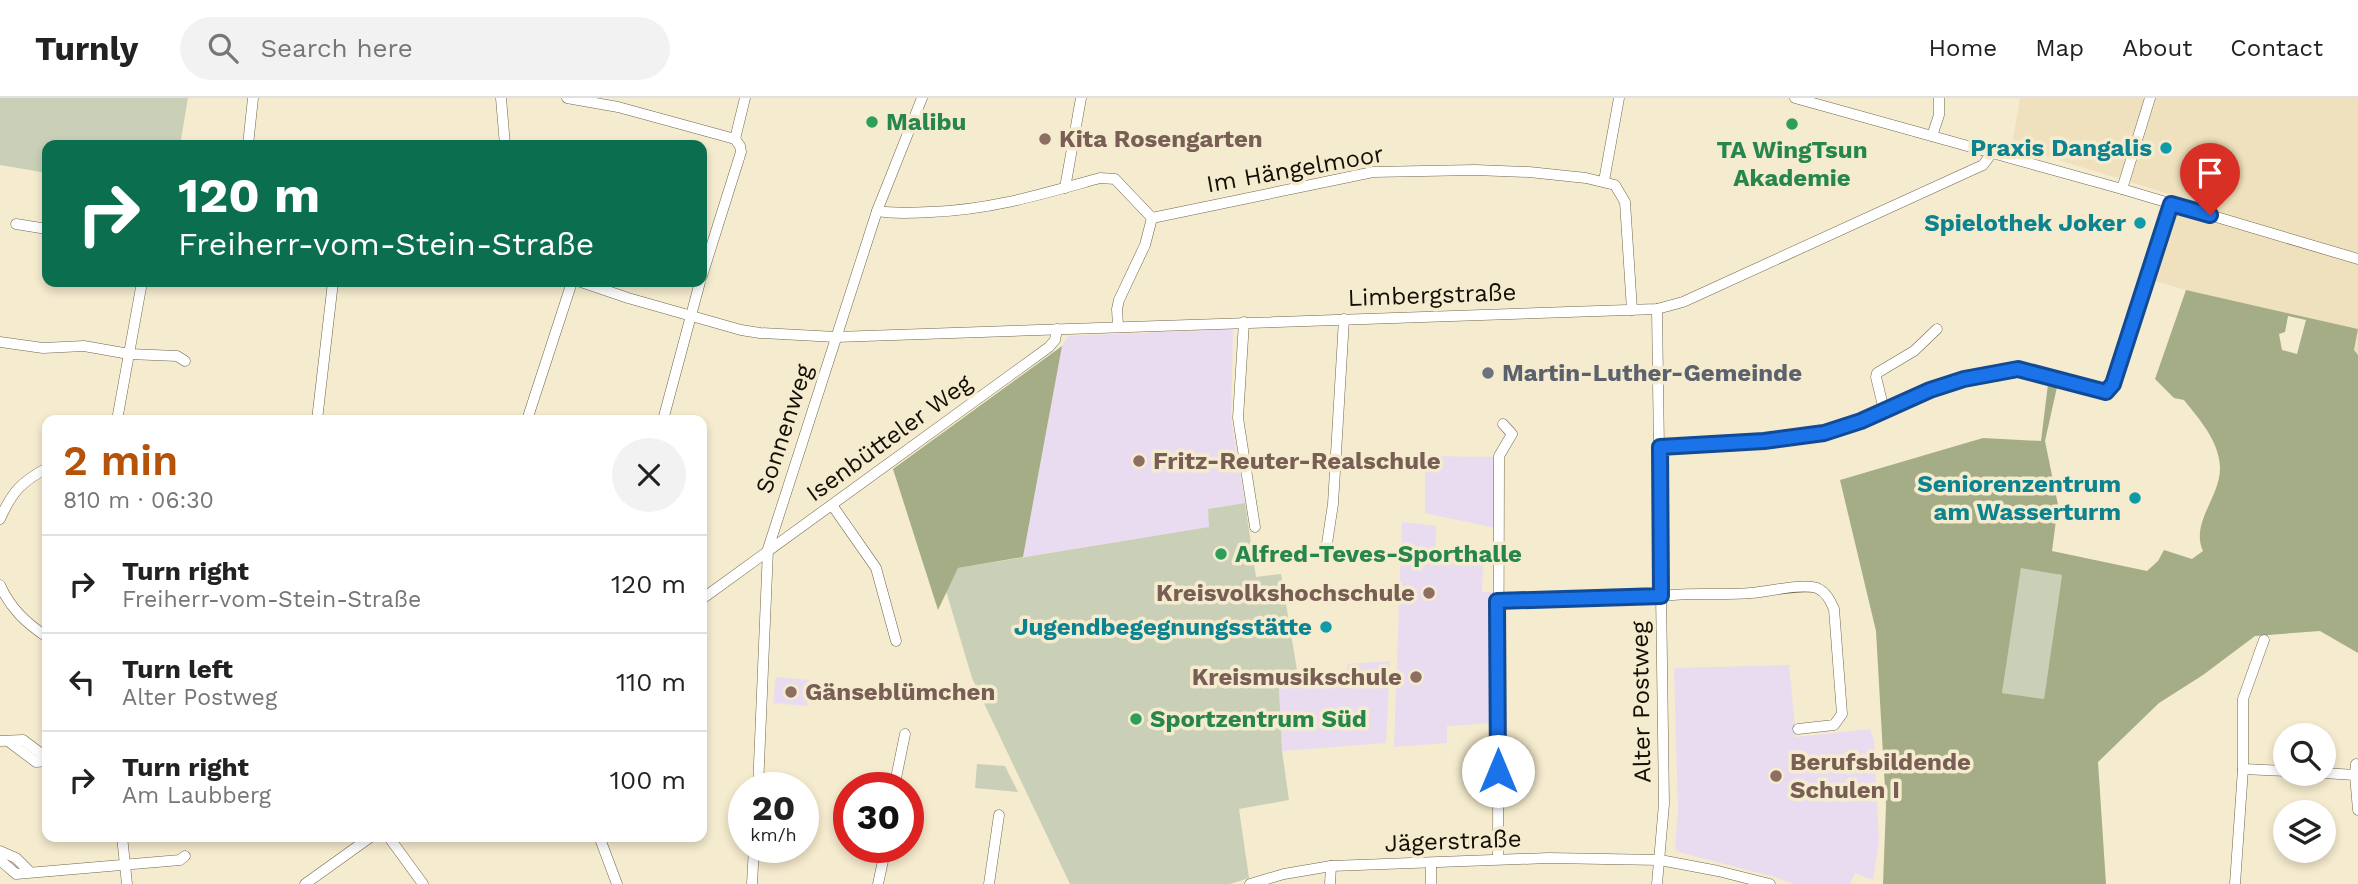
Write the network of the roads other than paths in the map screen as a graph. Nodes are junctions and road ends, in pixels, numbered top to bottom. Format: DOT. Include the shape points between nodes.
graph roads {
  1 [pos="253,98"];
  2 [pos="501,98"];
  3 [pos="567,98"];
  4 [pos="745,98"];
  5 [pos="922,98"];
  6 [pos="1081,98"];
  7 [pos="1619,98"];
  8 [pos="1795,98"];
  9 [pos="1940,98"];
  10 [pos="2150,98"];
  11 [pos="1932,136"];
  12 [pos="735,139"];
  13 [pos="249,140"];
  14 [pos="505,140"];
  15 [pos="1992,153"];
  16 [pos="1604,181"];
  17 [pos="1065,188"];
  18 [pos="2122,189"];
  19 [pos="2171,204"];
  20 [pos="877,211"];
  21 [pos="1152,218"];
  22 [pos="16,224"];
  23 [pos="42,228"];
  24 [pos="2358,259"];
  25 [pos="707,260"];
  26 [pos="141,287"];
  27 [pos="332,287"];
  28 [pos="570,287"];
  29 [pos="597,287"];
  30 [pos="699,287"];
  31 [pos="1657,309"];
  32 [pos="1632,310"];
  33 [pos="690,316"];
  34 [pos="1344,319"];
  35 [pos="1244,322"];
  36 [pos="1118,326"];
  37 [pos="1057,329"];
  38 [pos="1937,329"];
  39 [pos="836,337"];
  40 [pos="0,342"];
  41 [pos="129,354"];
  42 [pos="185,361"];
  43 [pos="1884,411"];
  44 [pos="118,415"];
  45 [pos="318,415"];
  46 [pos="529,415"];
  47 [pos="664,415"];
  48 [pos="1503,424"];
  49 [pos="1660,447"];
  50 [pos="42,471"];
  51 [pos="832,505"];
  52 [pos="0,519"];
  53 [pos="1255,527"];
  54 [pos="768,550"];
  55 [pos="1326,550"];
  56 [pos="0,585"];
  57 [pos="707,595"];
  58 [pos="1661,596"];
  59 [pos="1497,601"];
  60 [pos="42,632"];
  61 [pos="2264,640"];
  62 [pos="897,641"];
  63 [pos="1797,729"];
  64 [pos="905,734"];
  65 [pos="4,741"];
  66 [pos="42,761"];
  67 [pos="2243,769"];
  68 [pos="2273,770"];
  69 [pos="2356,770"];
  70 [pos="759,772"];
  71 [pos="897,772"];
  72 [pos="2336,772"];
  73 [pos="2358,810"];
  74 [pos="999,815"];
  75 [pos="123,842"];
  76 [pos="364,842"];
  77 [pos="392,842"];
  78 [pos="601,842"];
  79 [pos="0,851"];
  80 [pos="185,856"];
  81 [pos="1498,859"];
  82 [pos="0,860"];
  83 [pos="1660,860"];
  84 [pos="753,863"];
  85 [pos="883,863"];
  86 [pos="1431,863"];
  87 [pos="125,864"];
  88 [pos="1331,866"];
  89 [pos="30,872"];
  90 [pos="127,884"];
  91 [pos="305,884"];
  92 [pos="423,884"];
  93 [pos="617,884"];
  94 [pos="752,884"];
  95 [pos="878,884"];
  96 [pos="989,884"];
  97 [pos="1250,884"];
  98 [pos="1330,884"];
  99 [pos="1431,884"];
  100 [pos="1657,884"];
  101 [pos="1770,884"];
  102 [pos="2235,884"];
  1 -- 13 [label="street"];
  2 -- 14 [label="street"];
  3 -- 12 [label="street"];
  4 -- 12 [label="street"];
  5 -- 20 [label="street, Sonnenweg"];
  6 -- 17 [label="street"];
  7 -- 16 [label="street"];
  8 -- 11 [label="street"];
  9 -- 11 [label="street"];
  10 -- 18 [label="street"];
  11 -- 15 [label="street"];
  12 -- 25 [label="street" via="741,152"];
  15 -- 18 [label="street"];
  15 -- 31 [label="street, Limbergstraße" via="1983,165 1683,302"];
  16 -- 21 [label="street, Im Hängelmoor" via="1529,172 1373,172"];
  16 -- 32 [label="street" via="1615,185 1625,202"];
  17 -- 20 [label="street" via="970,210"];
  17 -- 21 [label="street" via="1100,178 1115,179"];
  18 -- 19 [label="street"];
  19 -- 24 [label="street"];
  19 -- 43 [label="street" via="2113,384 2106,392 2018,369 1964,379"];
  20 -- 39 [label="street, Sonnenweg"];
  21 -- 36 [label="street" via="1145,245 1119,300"];
  22 -- 23 [label="street"];
  26 -- 41 [label="street"];
  27 -- 45 [label="street"];
  28 -- 46 [label="street"];
  29 -- 33 [label="street, Limbergstraße"];
  30 -- 33 [label="street"];
  31 -- 32 [label="street, Limbergstraße"];
  31 -- 49 [label="street, Alter Postweg"];
  32 -- 34 [label="street, Limbergstraße"];
  33 -- 39 [label="street, Limbergstraße" via="761,333"];
  33 -- 47 [label="street"];
  34 -- 35 [label="street, Limbergstraße"];
  34 -- 55 [label="street"];
  35 -- 36 [label="street, Limbergstraße"];
  35 -- 53 [label="street" via="1238,418"];
  36 -- 37 [label="street, Limbergstraße"];
  37 -- 39 [label="street, Limbergstraße"];
  37 -- 51 [label="street, Isenbütteler Weg" via="1049,347"];
  38 -- 43 [label="street" via="1914,351 1877,373"];
  39 -- 54 [label="street, Sonnenweg"];
  40 -- 41 [label="street" via="43,348 84,346"];
  41 -- 42 [label="street" via="177,356"];
  41 -- 44 [label="street"];
  43 -- 49 [label="street" via="1844,427 1801,436"];
  48 -- 59 [label="street" via="1512,433 1499,456"];
  49 -- 58 [label="street, Alter Postweg"];
  50 -- 52 [label="street" via="14,491"];
  51 -- 54 [label="street, Isenbütteler Weg"];
  51 -- 62 [label="street" via="876,568"];
  54 -- 57 [label="street, Isenbütteler Weg"];
  54 -- 70 [label="street, Sonnenweg"];
  56 -- 60 [label="street" via="18,615"];
  58 -- 59 [label="street"];
  58 -- 63 [label="street" via="1808,587 1828,597 1834,609 1842,714 1834,725"];
  58 -- 83 [label="street, Alter Postweg" via="1664,804"];
  59 -- 81 [label="street"];
  61 -- 67 [label="street" via="2243,699"];
  64 -- 71 [label="street"];
  65 -- 66 [label="street" via="36,762"];
  67 -- 68 [label="street"];
  67 -- 102 [label="street"];
  69 -- 72 [label="street"];
  69 -- 73 [label="street"];
  74 -- 96 [label="street"];
  75 -- 87 [label="street"];
  76 -- 91 [label="street"];
  77 -- 92 [label="street"];
  78 -- 93 [label="street"];
  79 -- 89 [label="street"];
  80 -- 87 [label="street"];
  81 -- 83 [label="street, Jägerstraße"];
  81 -- 86 [label="street, Jägerstraße"];
  82 -- 89 [label="street" via="16,874"];
  83 -- 100 [label="street, Alter Postweg"];
  83 -- 101 [label="street, Jägerstraße"];
  84 -- 94 [label="street"];
  85 -- 95 [label="street"];
  86 -- 88 [label="street, Jägerstraße"];
  86 -- 99 [label="street"];
  87 -- 89 [label="street"];
  87 -- 90 [label="street"];
  88 -- 97 [label="street, Jägerstraße"];
  88 -- 98 [label="street"];
}
